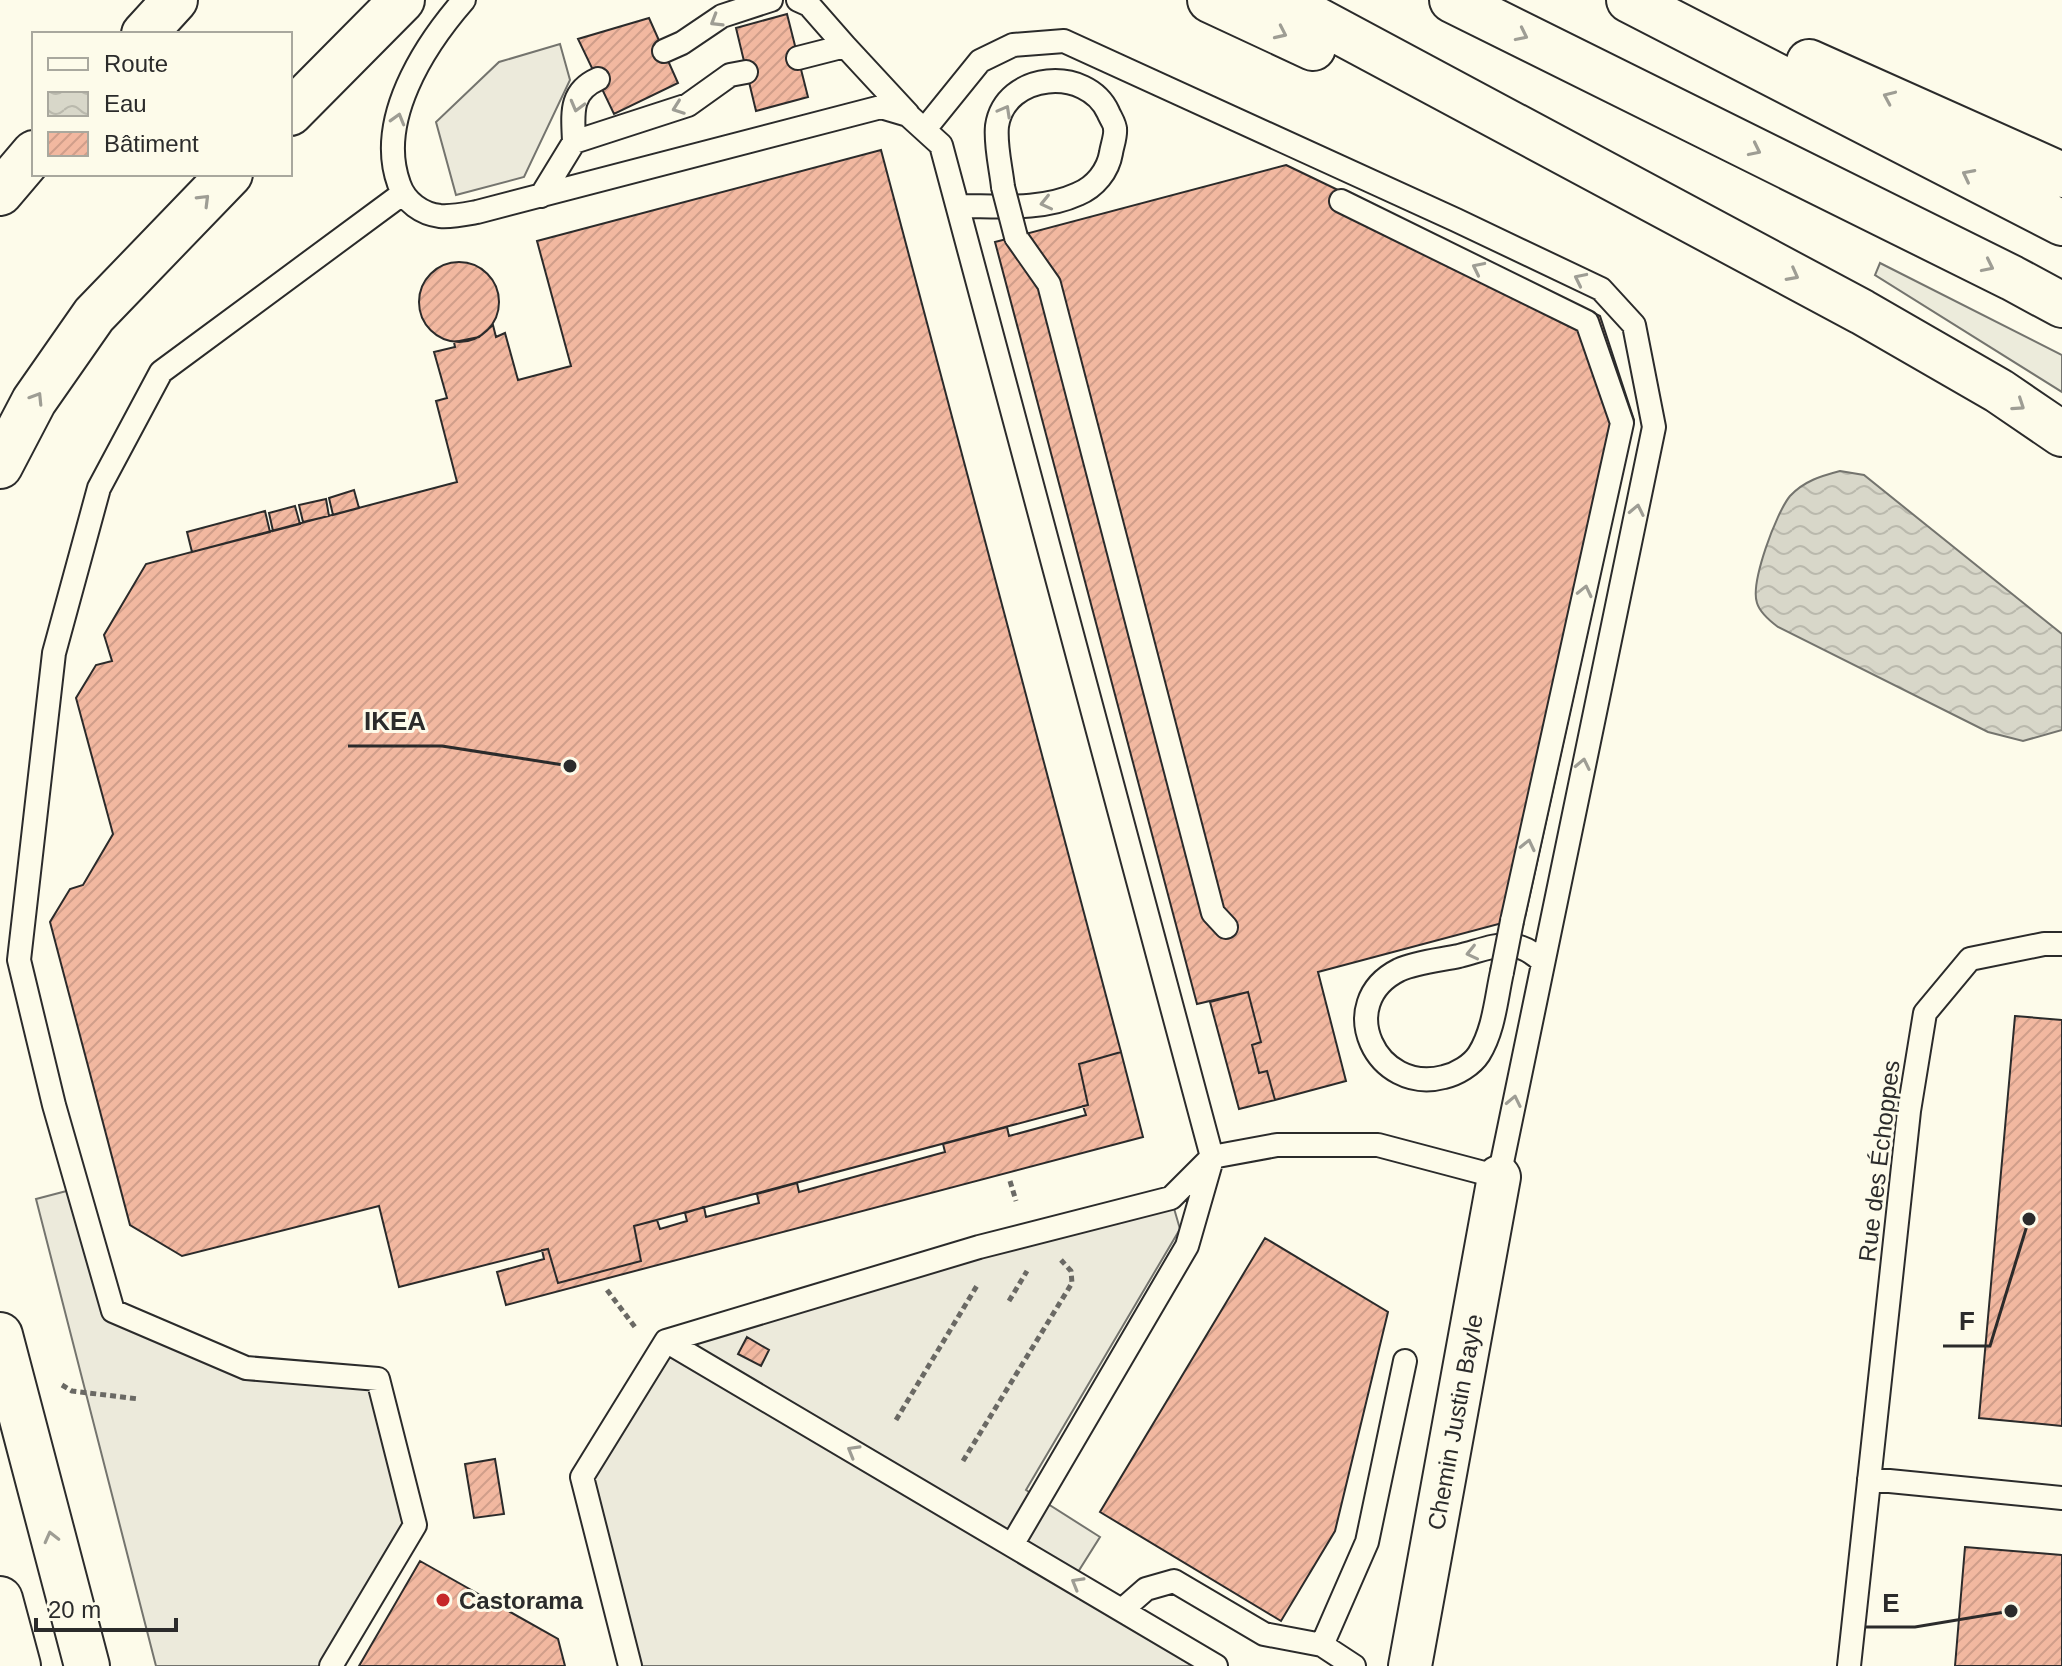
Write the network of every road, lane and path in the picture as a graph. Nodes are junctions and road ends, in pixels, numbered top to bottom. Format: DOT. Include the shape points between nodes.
graph roads {
  1 [pos="175,0"];
  2 [pos="402,0"];
  3 [pos="464,0"];
  4 [pos="771,0"];
  5 [pos="798,0"];
  6 [pos="1210,0"];
  7 [pos="1280,0"];
  8 [pos="1452,0"];
  9 [pos="1629,0"];
  10 [pos="1671,0"];
  11 [pos="146,32"];
  12 [pos="845,46"];
  13 [pos="664,51"];
  14 [pos="798,58"];
  15 [pos="746,72"];
  16 [pos="598,79"];
  17 [pos="292,111"];
  18 [pos="916,122"];
  19 [pos="32,128"];
  20 [pos="574,142"];
  21 [pos="0,150"];
  22 [pos="32,155"];
  23 [pos="2062,175"];
  24 [pos="228,176"];
  25 [pos="0,193"];
  26 [pos="402,194"];
  27 [pos="541,196"];
  28 [pos="1411,199"];
  29 [pos="1341,201"];
  30 [pos="958,206"];
  31 [pos="1402,221"];
  32 [pos="2062,223"];
  33 [pos="1732,243"];
  34 [pos="2062,305"];
  35 [pos="2062,434"];
  36 [pos="0,466"];
  37 [pos="1554,785"];
  38 [pos="1570,825"];
  39 [pos="1226,927"];
  40 [pos="2062,944"];
  41 [pos="1543,962"];
  42 [pos="1212,1157"];
  43 [pos="1499,1177"];
  44 [pos="1054,1253"];
  45 [pos="985,1273"];
  46 [pos="0,1335"];
  47 [pos="666,1341"];
  48 [pos="1405,1361"];
  49 [pos="53,1379"];
  50 [pos="139,1399"];
  51 [pos="896,1420"];
  52 [pos="963,1461"];
  53 [pos="1869,1479"];
  54 [pos="2062,1498"];
  55 [pos="1012,1545"];
  56 [pos="1,1604"];
  57 [pos="1122,1610"];
  58 [pos="1322,1645"];
  59 [pos="20,1666"];
  60 [pos="84,1666"];
  61 [pos="331,1666"];
  62 [pos="630,1666"];
  63 [pos="1216,1666"];
  64 [pos="1354,1666"];
  65 [pos="1410,1666"];
  66 [pos="1849,1666"];
  1 -- 11 [label="main road"];
  2 -- 17 [label="main road"];
  26 -- 3 [label="lane, one-way" via="391,141 404,97 424,55"];
  4 -- 13 [label="lane, one-way" via="722,16"];
  5 -- 12 [label="lane" via="809,5"];
  6 -- 33 [label="main road, one-way"];
  7 -- 33 [label="main road"];
  8 -- 34 [label="main road, one-way"];
  32 -- 9 [label="main road, one-way"];
  23 -- 10 [label="main road, one-way"];
  12 -- 14 [label="lane"];
  12 -- 18 [label="lane"];
  15 -- 20 [label="lane, one-way" via="730,75 688,105"];
  16 -- 20 [label="lane, one-way" via="585,85 573,105"];
  18 -- 27 [label="lane" via="881,107"];
  18 -- 28 [label="lane" via="980,61 1013,45 1064,41"];
  18 -- 30 [label="lane" via="941,145"];
  19 -- 21 [label="main road"];
  20 -- 27 [label="lane"];
  22 -- 25 [label="main road"];
  36 -- 24 [label="main road, one-way" via="34,401 94,315"];
  26 -- 27 [label="lane" via="421,211 442,216"];
  26 -- 61 [label="lane" via="161,372 99,488 54,653 19,960 113,1311 246,1368 378,1379 415,1525"];
  28 -- 31 [label="lane"];
  38 -- 28 [label="lane, one-way" via="1654,427 1634,325 1601,289"];
  41 -- 29 [label="lane, one-way, bridge" via="1530,949 1510,943 1400,970 1378,986 1366,1006 1368,1035 1380,1060 1403,1076 1430,1081 1456,1074 1478,1056 1490,1028 1502,972 1512,921 1622,423 1587,322"];
  39 -- 30 [label="lane, one-way, bridge" via="1213,913 1049,284 1016,237 1003,187 997,125 1009,102 1031,83 1062,80 1085,87 1104,103 1116,128 1109,161 1096,183 1079,194 1037,206"];
  30 -- 42 [label="lane"];
  33 -- 35 [label="main road, one-way" via="1876,319"];
  37 -- 38 [label="lane" via="1566,802"];
  38 -- 41 [label="lane"];
  40 -- 53 [label="lane, Rue des Échoppes" via="1970,959 1925,1013 1909,1111"];
  43 -- 41 [label="lane, one-way"];
  42 -- 43 [label="lane" via="1277,1145 1378,1145"];
  42 -- 47 [label="lane" via="1171,1198 979,1247"];
  42 -- 55 [label="lane" via="1187,1246"];
  43 -- 65 [label="street, Chemin Justin Bayle"];
  44 -- 52 [label="path" via="1071,1271 1072,1283"];
  45 -- 51 [label="path"];
  60 -- 46 [label="main road, one-way"];
  55 -- 47 [label="lane, one-way"];
  47 -- 62 [label="lane" via="582,1477"];
  48 -- 58 [label="lane" via="1367,1542"];
  49 -- 50 [label="path" via="72,1391"];
  53 -- 54 [label="lane"];
  53 -- 66 [label="lane, Rue des Échoppes"];
  57 -- 55 [label="lane, one-way"];
  56 -- 59 [label="main road"];
  57 -- 58 [label="lane" via="1146,1589 1174,1581 1264,1634"];
  57 -- 63 [label="lane"];
  58 -- 64 [label="lane"];
}
